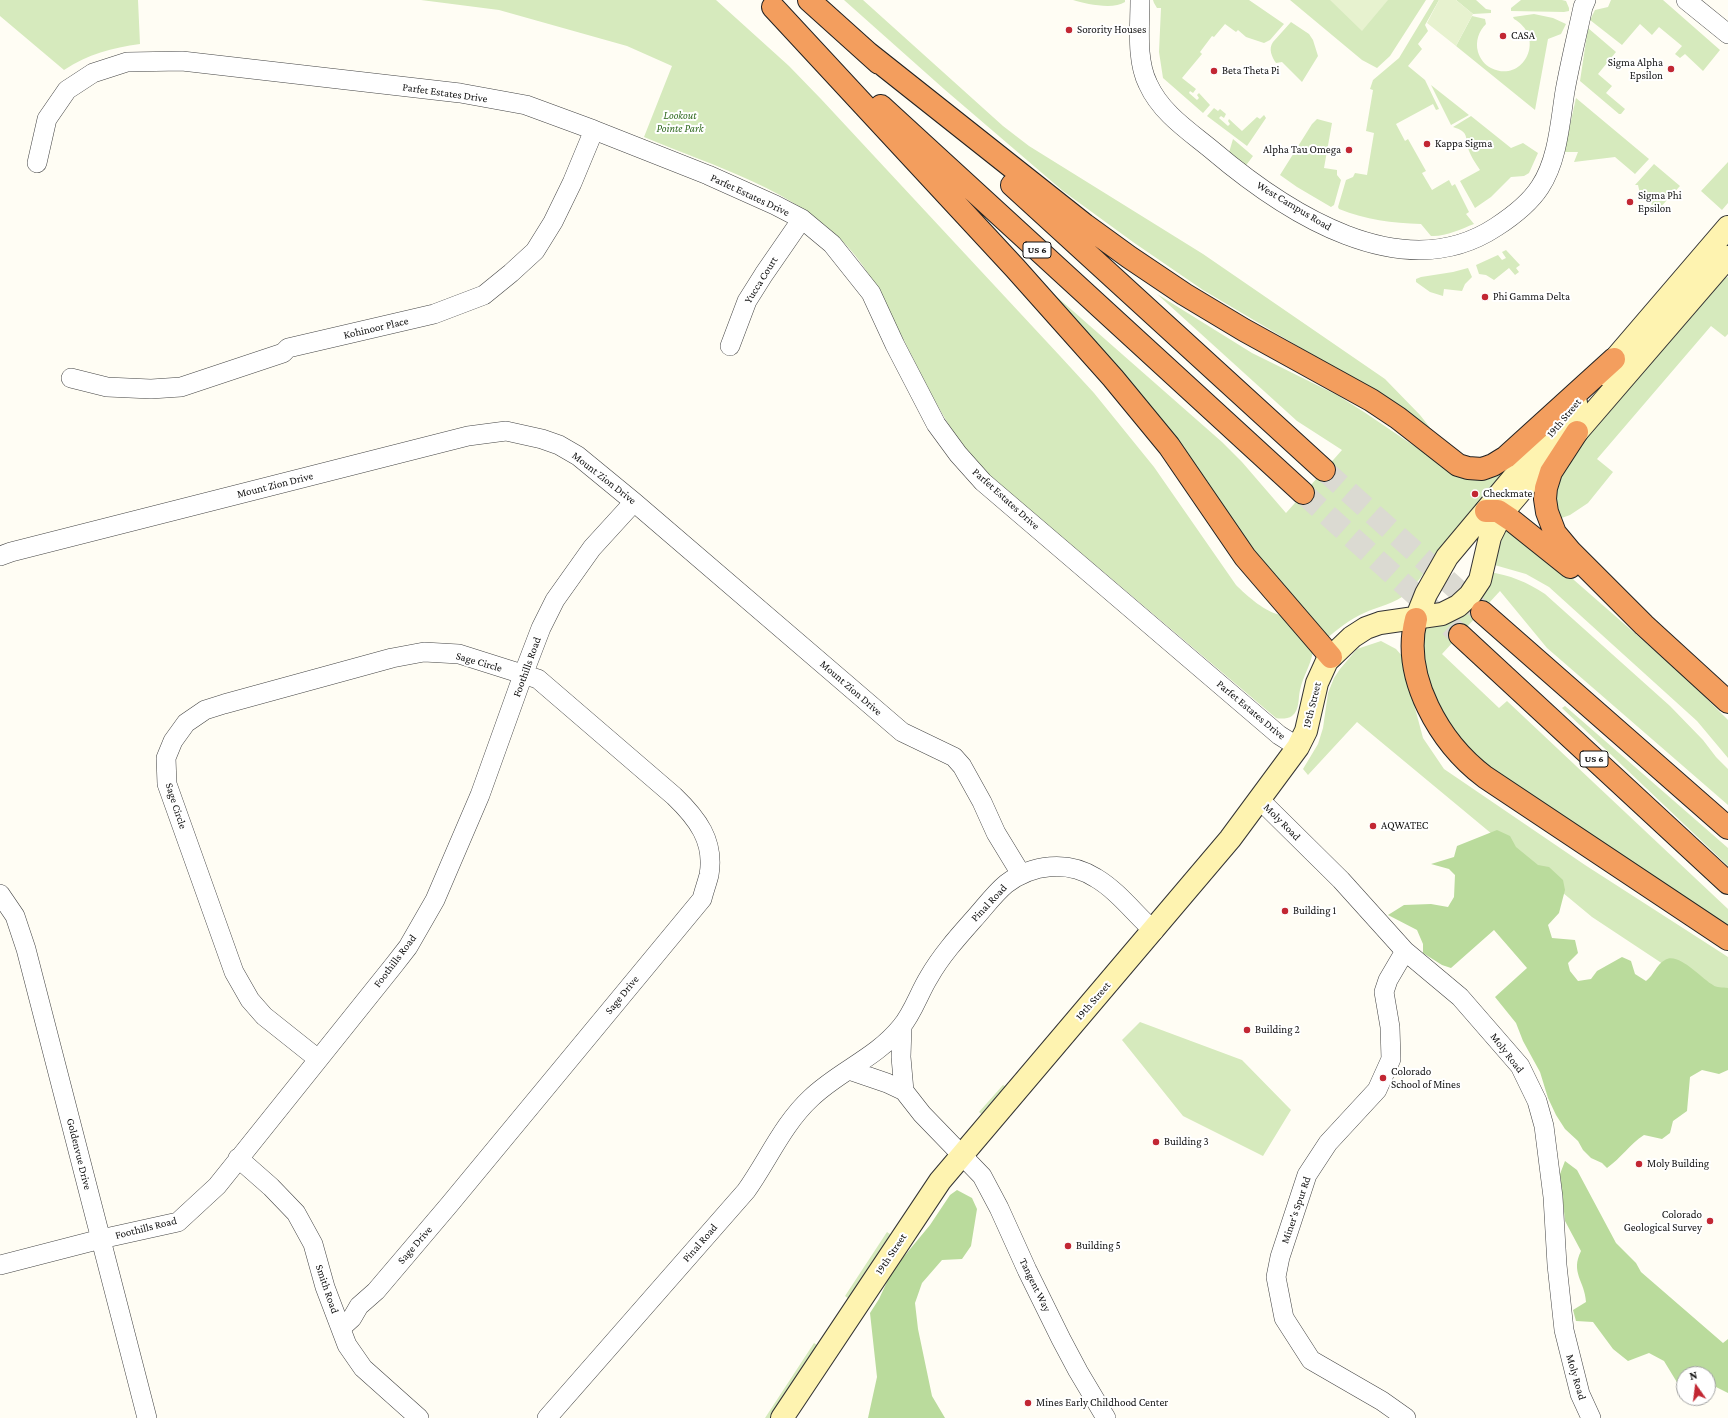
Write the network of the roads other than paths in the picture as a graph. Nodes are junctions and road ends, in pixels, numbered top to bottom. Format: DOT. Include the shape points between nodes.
graph roads {
  1 [pos="809,0"];
  2 [pos="1140,0"];
  3 [pos="1586,0"];
  4 [pos="1686,0"];
  5 [pos="769,4"];
  6 [pos="1728,34"];
  7 [pos="868,53"];
  8 [pos="594,130"];
  9 [pos="37,163"];
  10 [pos="802,220"];
  11 [pos="1728,227"];
  12 [pos="1728,257"];
  13 [pos="730,346"];
  14 [pos="1614,359"];
  15 [pos="71,378"];
  16 [pos="1577,432"];
  17 [pos="1324,470"];
  18 [pos="1302,493"];
  19 [pos="634,502"];
  20 [pos="1494,512"];
  21 [pos="0,556"];
  22 [pos="1482,612"];
  23 [pos="1416,619"];
  24 [pos="1644,624"];
  25 [pos="1460,635"];
  26 [pos="1331,657"];
  27 [pos="523,675"];
  28 [pos="1728,702"];
  29 [pos="1298,747"];
  30 [pos="1259,799"];
  31 [pos="1728,828"];
  32 [pos="1021,874"];
  33 [pos="1728,883"];
  34 [pos="0,894"];
  35 [pos="1154,931"];
  36 [pos="1728,938"];
  37 [pos="1405,951"];
  38 [pos="902,1026"];
  39 [pos="318,1059"];
  40 [pos="849,1070"];
  41 [pos="904,1091"];
  42 [pos="962,1155"];
  43 [pos="238,1158"];
  44 [pos="101,1239"];
  45 [pos="0,1265"];
  46 [pos="341,1328"];
  47 [pos="1405,1417"];
  48 [pos="147,1418"];
  49 [pos="419,1418"];
  50 [pos="547,1418"];
  51 [pos="782,1418"];
  52 [pos="1106,1418"];
  53 [pos="1590,1418"];
  1 -- 7 [label="highway, US 6"];
  2 -- 3 [label="street, West Campus Road" via="1142,68 1147,84 1159,104 1173,117 1229,165 1265,191 1312,219 1360,240 1387,247 1422,250 1440,248 1486,233 1513,215 1539,188 1546,177 1558,135"];
  4 -- 6 [label="street"];
  5 -- 18 [label="highway, US 6"];
  5 -- 26 [label="highway" via="993,244 1113,378 1168,446 1244,557"];
  7 -- 14 [label="highway" via="1129,258 1222,318 1371,400 1463,467 1482,469 1506,457"];
  7 -- 17 [label="highway, US 6"];
  8 -- 9 [label="street, Parfet Estates Drive" via="526,105 460,93 182,61 127,62 93,73 67,90 47,119"];
  8 -- 10 [label="street, Parfet Estates Drive" via="708,175"];
  8 -- 15 [label="street, Kohinoor Place" via="553,222 535,251 484,294 434,314 288,348 282,353 181,387 107,387"];
  10 -- 13 [label="street, Yucca Court" via="747,301"];
  10 -- 29 [label="street, Parfet Estates Drive" via="832,244 871,293 936,424 983,482 1279,735"];
  11 -- 14 [label="main road, 19th Street"];
  12 -- 16 [label="main road, 19th Street"];
  14 -- 20 [label="main road, 19th Street"];
  16 -- 20 [label="main road, 19th Street"];
  16 -- 24 [label="highway" via="1557,462 1547,484 1545,500 1549,521 1565,545"];
  19 -- 21 [label="street, Mount Zion Drive" via="578,456 559,445 506,431 460,438"];
  19 -- 27 [label="street, Foothills Road" via="592,548 555,600"];
  19 -- 32 [label="street, Mount Zion Drive" via="902,732 954,757 962,766 996,833"];
  20 -- 23 [label="main road, 19th Street" via="1444,561"];
  20 -- 23 [label="main road, 19th Street" via="1482,576 1474,591 1448,612"];
  20 -- 24 [label="highway"];
  22 -- 31 [label="highway"];
  23 -- 26 [label="main road, 19th Street" via="1366,628 1352,637"];
  23 -- 36 [label="highway" via="1414,652 1421,688 1436,723 1459,754 1485,777"];
  24 -- 28 [label="highway"];
  25 -- 33 [label="highway, US 6"];
  26 -- 29 [label="main road, 19th Street" via="1317,683 1306,731"];
  27 -- 39 [label="street, Foothills Road" via="480,795 435,900 408,947"];
  27 -- 39 [label="street, Sage Circle" via="459,654 424,652 392,658 205,710 186,723 173,741 166,758 167,784 234,972 250,1000 264,1016"];
  27 -- 46 [label="street, Sage Drive" via="538,679 691,813 706,838 710,856 709,875 702,899 450,1205"];
  29 -- 30 [label="main road, 19th Street"];
  30 -- 35 [label="main road, 19th Street" via="1230,839"];
  30 -- 37 [label="street, Moly Road" via="1341,880"];
  32 -- 35 [label="street, Pinal Road" via="1050,866 1081,870 1109,888"];
  32 -- 38 [label="street, Pinal Road" via="1005,885 956,939 929,976"];
  34 -- 44 [label="street, Goldenvue Drive" via="15,916 26,949"];
  35 -- 42 [label="main road, 19th Street"];
  37 -- 47 [label="street, Miner's Spur Rd" via="1384,992 1390,1027 1391,1059 1377,1090 1328,1143 1307,1175 1280,1256 1276,1277 1284,1318 1311,1360"];
  37 -- 53 [label="street, Moly Road" via="1468,1005 1520,1066 1537,1101 1548,1147 1564,1330 1580,1394"];
  38 -- 40 [label="street, Pinal Road" via="885,1044"];
  38 -- 41 [label="street, Pinal Road"];
  39 -- 43 [label="street, Foothills Road"];
  40 -- 41 [label="street"];
  40 -- 50 [label="street, Pinal Road" via="826,1086 799,1111 788,1124 746,1192"];
  41 -- 42 [label="street" via="922,1114"];
  42 -- 51 [label="main road, 19th Street" via="940,1181"];
  42 -- 52 [label="street, Tangent Way" via="976,1168 991,1190 1061,1339"];
  43 -- 44 [label="street, Foothills Road" via="217,1186 178,1222"];
  43 -- 46 [label="street, Smith Road" via="296,1213 313,1244 325,1287"];
  44 -- 45 [label="street, Foothills Road"];
  44 -- 48 [label="street, Goldenvue Drive"];
  46 -- 49 [label="street, Smith Road" via="347,1345 363,1368"];
}
